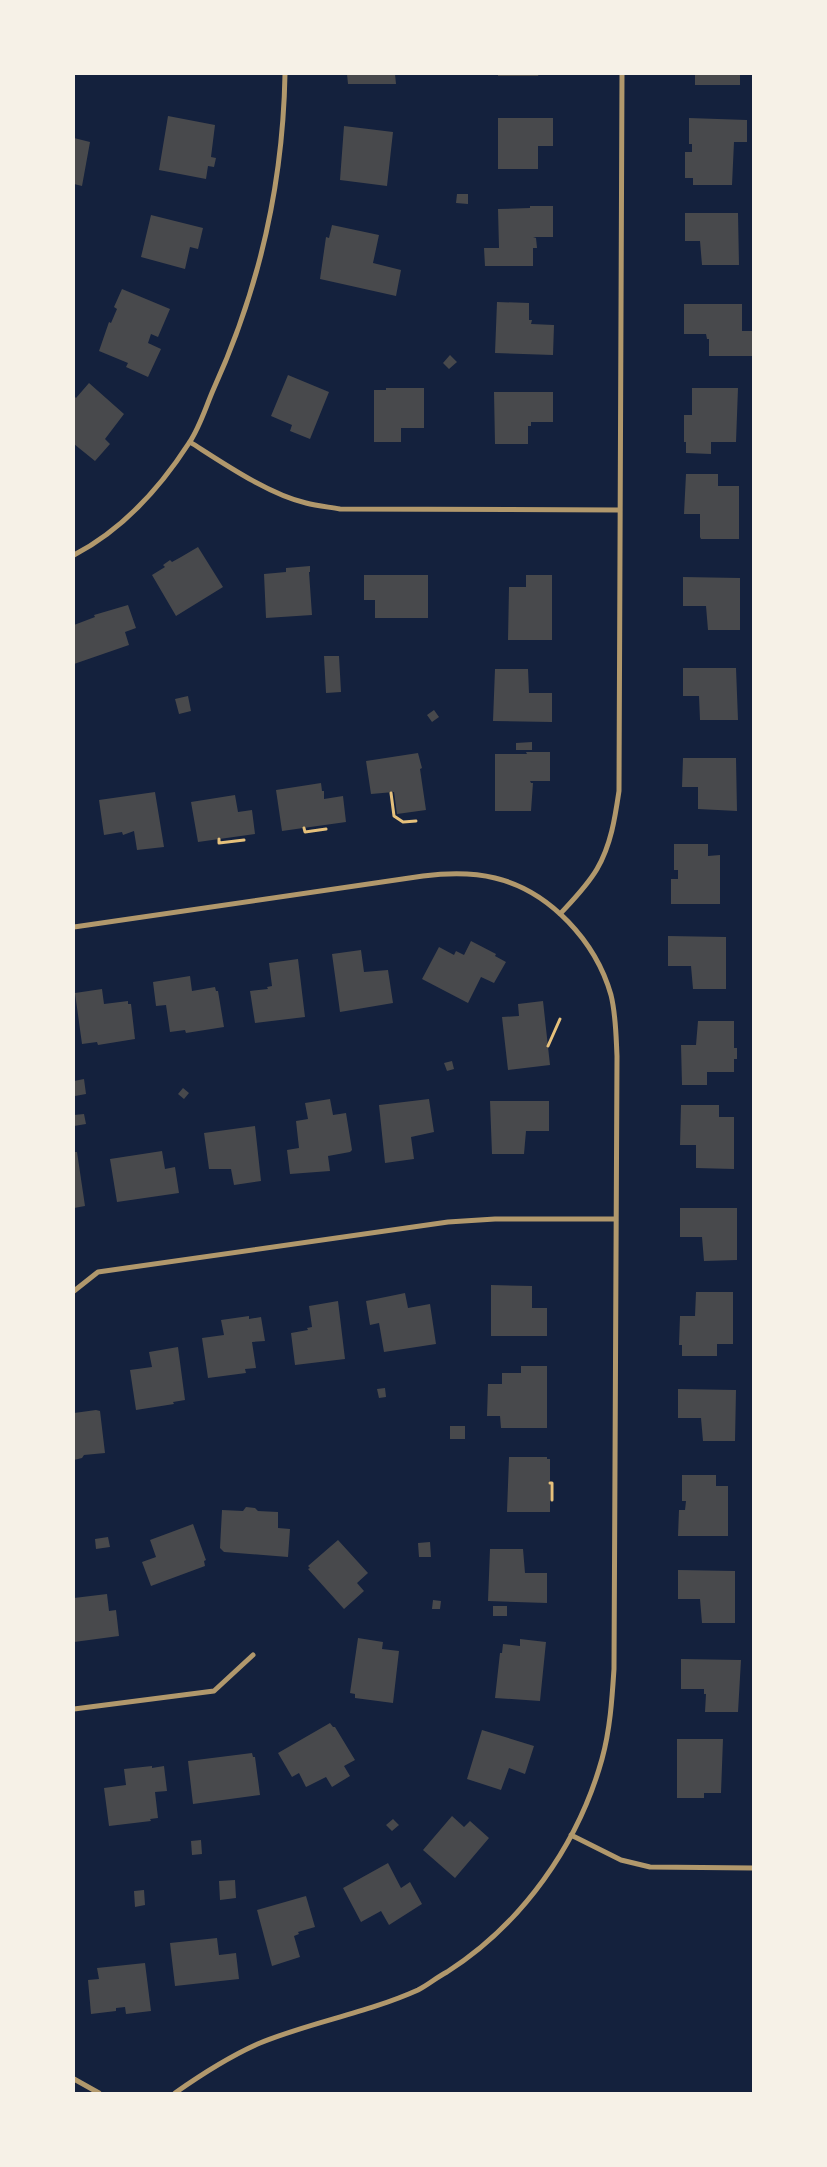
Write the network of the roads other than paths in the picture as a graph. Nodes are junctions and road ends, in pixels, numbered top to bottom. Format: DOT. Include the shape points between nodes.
graph roads {
  1 [pos="285,74"];
  2 [pos="622,74"];
  3 [pos="190,442"];
  4 [pos="619,510"];
  5 [pos="74,555"];
  6 [pos="560,914"];
  7 [pos="74,927"];
  8 [pos="616,1219"];
  9 [pos="74,1292"];
  10 [pos="253,1655"];
  11 [pos="74,1708"];
  12 [pos="571,1835"];
  13 [pos="753,1868"];
  14 [pos="74,2079"];
  15 [pos="99,2093"];
  16 [pos="176,2093"];
  1 -- 3 [label="street" via="284,124 274,198 254,283 226,363"];
  2 -- 4 [label="street"];
  3 -- 4 [label="street" via="272,490 305,503 340,509"];
  3 -- 5 [label="street" via="164,479 129,516 92,546"];
  4 -- 6 [label="street" via="619,791 612,831 597,869"];
  6 -- 7 [label="street" via="535,896 502,880 453,872"];
  6 -- 8 [label="street" via="599,962 612,996 617,1056"];
  8 -- 9 [label="street" via="495,1218 432,1224 98,1272"];
  8 -- 12 [label="street" via="611,1716 602,1759"];
  10 -- 11 [label="street" via="214,1692"];
  12 -- 13 [label="street" via="621,1860 650,1867"];
  12 -- 16 [label="street" via="558,1861 516,1914 472,1955 419,1989 260,2044 210,2069"];
  14 -- 15 [label="street"];
}
